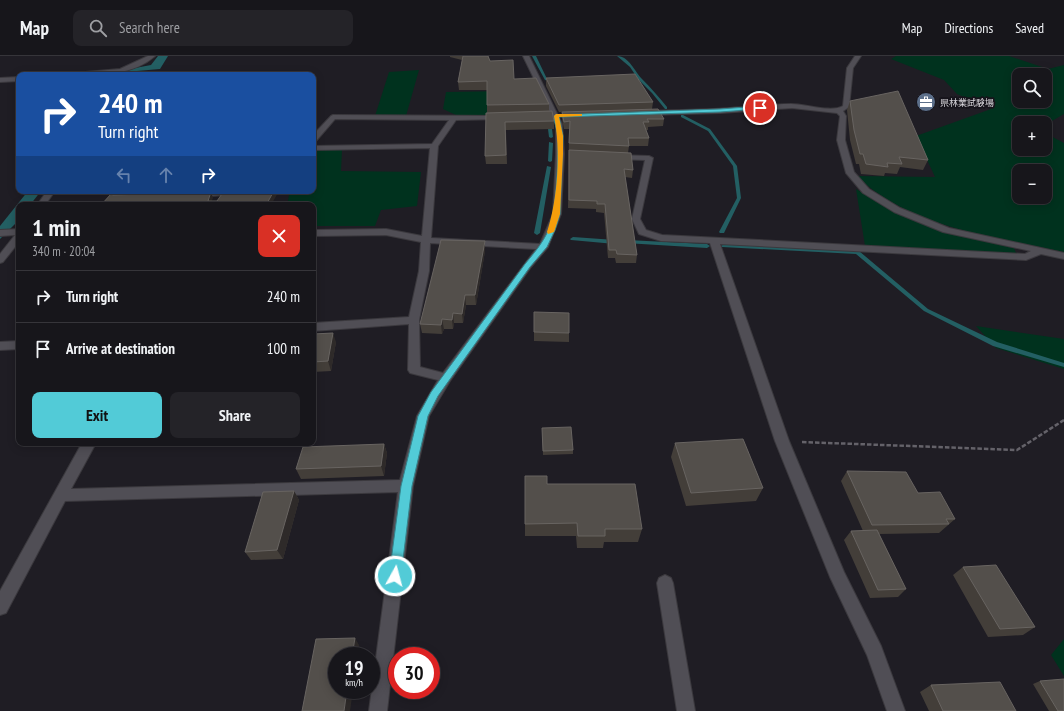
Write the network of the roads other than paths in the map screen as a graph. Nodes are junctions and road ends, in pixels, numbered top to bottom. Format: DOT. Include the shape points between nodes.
graph roads {
  1 [pos="152,56"];
  2 [pos="526,56"];
  3 [pos="858,56"];
  4 [pos="121,70"];
  5 [pos="102,72"];
  6 [pos="127,72"];
  7 [pos="16,79"];
  8 [pos="0,80"];
  9 [pos="839,111"];
  10 [pos="634,114"];
  11 [pos="509,117"];
  12 [pos="454,118"];
  13 [pos="316,135"];
  14 [pos="434,146"];
  15 [pos="316,148"];
  16 [pos="604,156"];
  17 [pos="184,194"];
  18 [pos="223,195"];
  19 [pos="16,232"];
  20 [pos="0,233"];
  21 [pos="316,233"];
  22 [pos="16,240"];
  23 [pos="426,240"];
  24 [pos="714,241"];
  25 [pos="543,247"];
  26 [pos="1040,251"];
  27 [pos="1064,256"];
  28 [pos="0,260"];
  29 [pos="414,320"];
  30 [pos="316,326"];
  31 [pos="16,345"];
  32 [pos="0,346"];
  33 [pos="446,378"];
  34 [pos="87,446"];
  35 [pos="406,486"];
  36 [pos="60,495"];
  37 [pos="665,583"];
  38 [pos="0,607"];
  39 [pos="378,711"];
  40 [pos="686,711"];
  41 [pos="896,711"];
  1 -- 4 [label="street"];
  2 -- 25 [label="street" via="556,116 564,154 557,214"];
  3 -- 9 [label="street" via="850,68 846,107"];
  4 -- 5 [label="street"];
  4 -- 6 [label="street"];
  7 -- 8 [label="street"];
  9 -- 10 [label="street" via="786,106"];
  9 -- 26 [label="street" via="843,116 841,140 850,173 866,191 897,210 946,230"];
  11 -- 12 [label="street"];
  12 -- 13 [label="street" via="332,117"];
  12 -- 14 [label="street"];
  14 -- 15 [label="street"];
  14 -- 23 [label="street"];
  16 -- 24 [label="street" via="649,158 636,218 642,232 661,238"];
  17 -- 18 [label="street"];
  19 -- 20 [label="street"];
  21 -- 23 [label="street" via="386,232"];
  22 -- 28 [label="street"];
  23 -- 25 [label="street"];
  23 -- 29 [label="street" via="424,271"];
  24 -- 26 [label="street" via="1026,257"];
  24 -- 41 [label="street" via="782,441 838,576 876,652"];
  25 -- 33 [label="street"];
  26 -- 27 [label="street"];
  29 -- 30 [label="street"];
  29 -- 33 [label="street" via="414,370"];
  31 -- 32 [label="street"];
  33 -- 35 [label="street" via="423,416"];
  34 -- 36 [label="street"];
  35 -- 36 [label="street"];
  35 -- 39 [label="street"];
  36 -- 38 [label="street"];
  37 -- 40 [label="street"];
}
